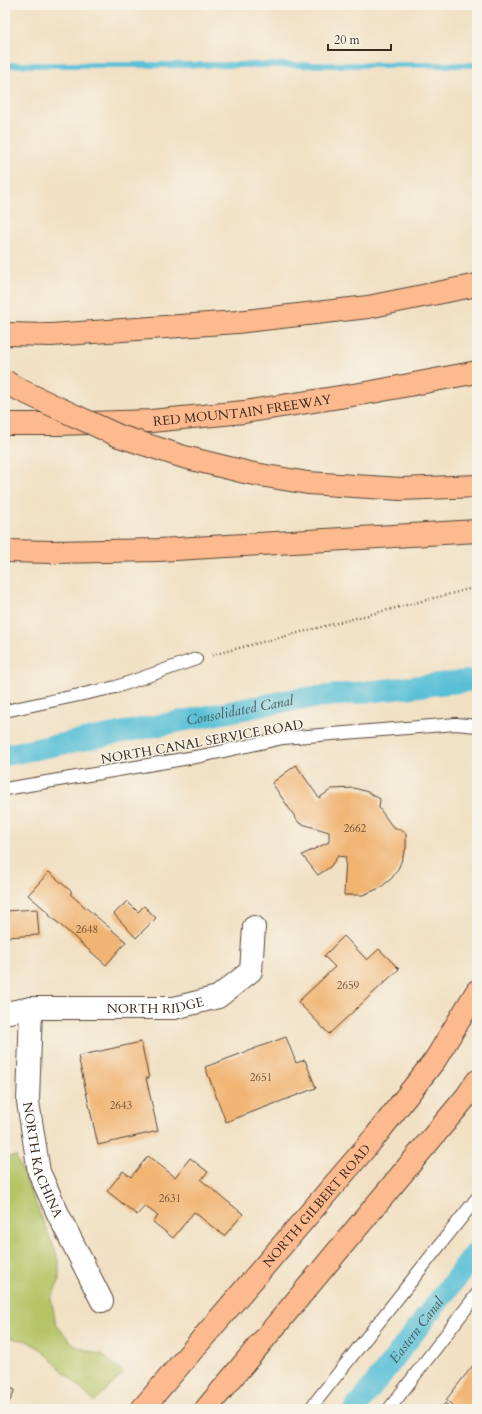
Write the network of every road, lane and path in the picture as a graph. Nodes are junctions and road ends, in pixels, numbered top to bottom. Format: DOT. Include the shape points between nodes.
graph roads {
  1 [pos="477,285"];
  2 [pos="5,334"];
  3 [pos="477,372"];
  4 [pos="5,381"];
  5 [pos="5,424"];
  6 [pos="477,486"];
  7 [pos="477,531"];
  8 [pos="5,551"];
  9 [pos="477,587"];
  10 [pos="196,659"];
  11 [pos="5,710"];
  12 [pos="477,726"];
  13 [pos="5,789"];
  14 [pos="254,927"];
  15 [pos="477,990"];
  16 [pos="31,1008"];
  17 [pos="5,1013"];
  18 [pos="477,1081"];
  19 [pos="477,1198"];
  20 [pos="477,1294"];
  21 [pos="102,1301"];
  22 [pos="142,1409"];
  23 [pos="206,1409"];
  24 [pos="310,1409"];
  25 [pos="389,1409"];
  1 -- 2 [label="main road" via="368,307 237,322 51,335"];
  3 -- 5 [label="main road, RED MOUNTAIN FREEWAY" via="244,412 151,421"];
  4 -- 6 [label="main road, bridge" via="119,436 184,457 249,473 308,484 401,489"];
  7 -- 8 [label="main road" via="159,550"];
  9 -- 10 [label="path"];
  10 -- 11 [label="lane" via="116,687"];
  12 -- 13 [label="lane, NORTH CANAL SERVICE ROAD" via="456,724 283,738 201,756"];
  14 -- 16 [label="street, NORTH RIDGE" via="251,971 218,997 174,1008"];
  15 -- 22 [label="main road, NORTH GILBERT ROAD" via="434,1060 374,1138"];
  16 -- 17 [label="street, NORTH RIDGE"];
  16 -- 21 [label="street, NORTH KACHINA" via="28,1102 39,1172"];
  18 -- 23 [label="main road"];
  19 -- 24 [label="lane"];
  20 -- 25 [label="lane"];
}
